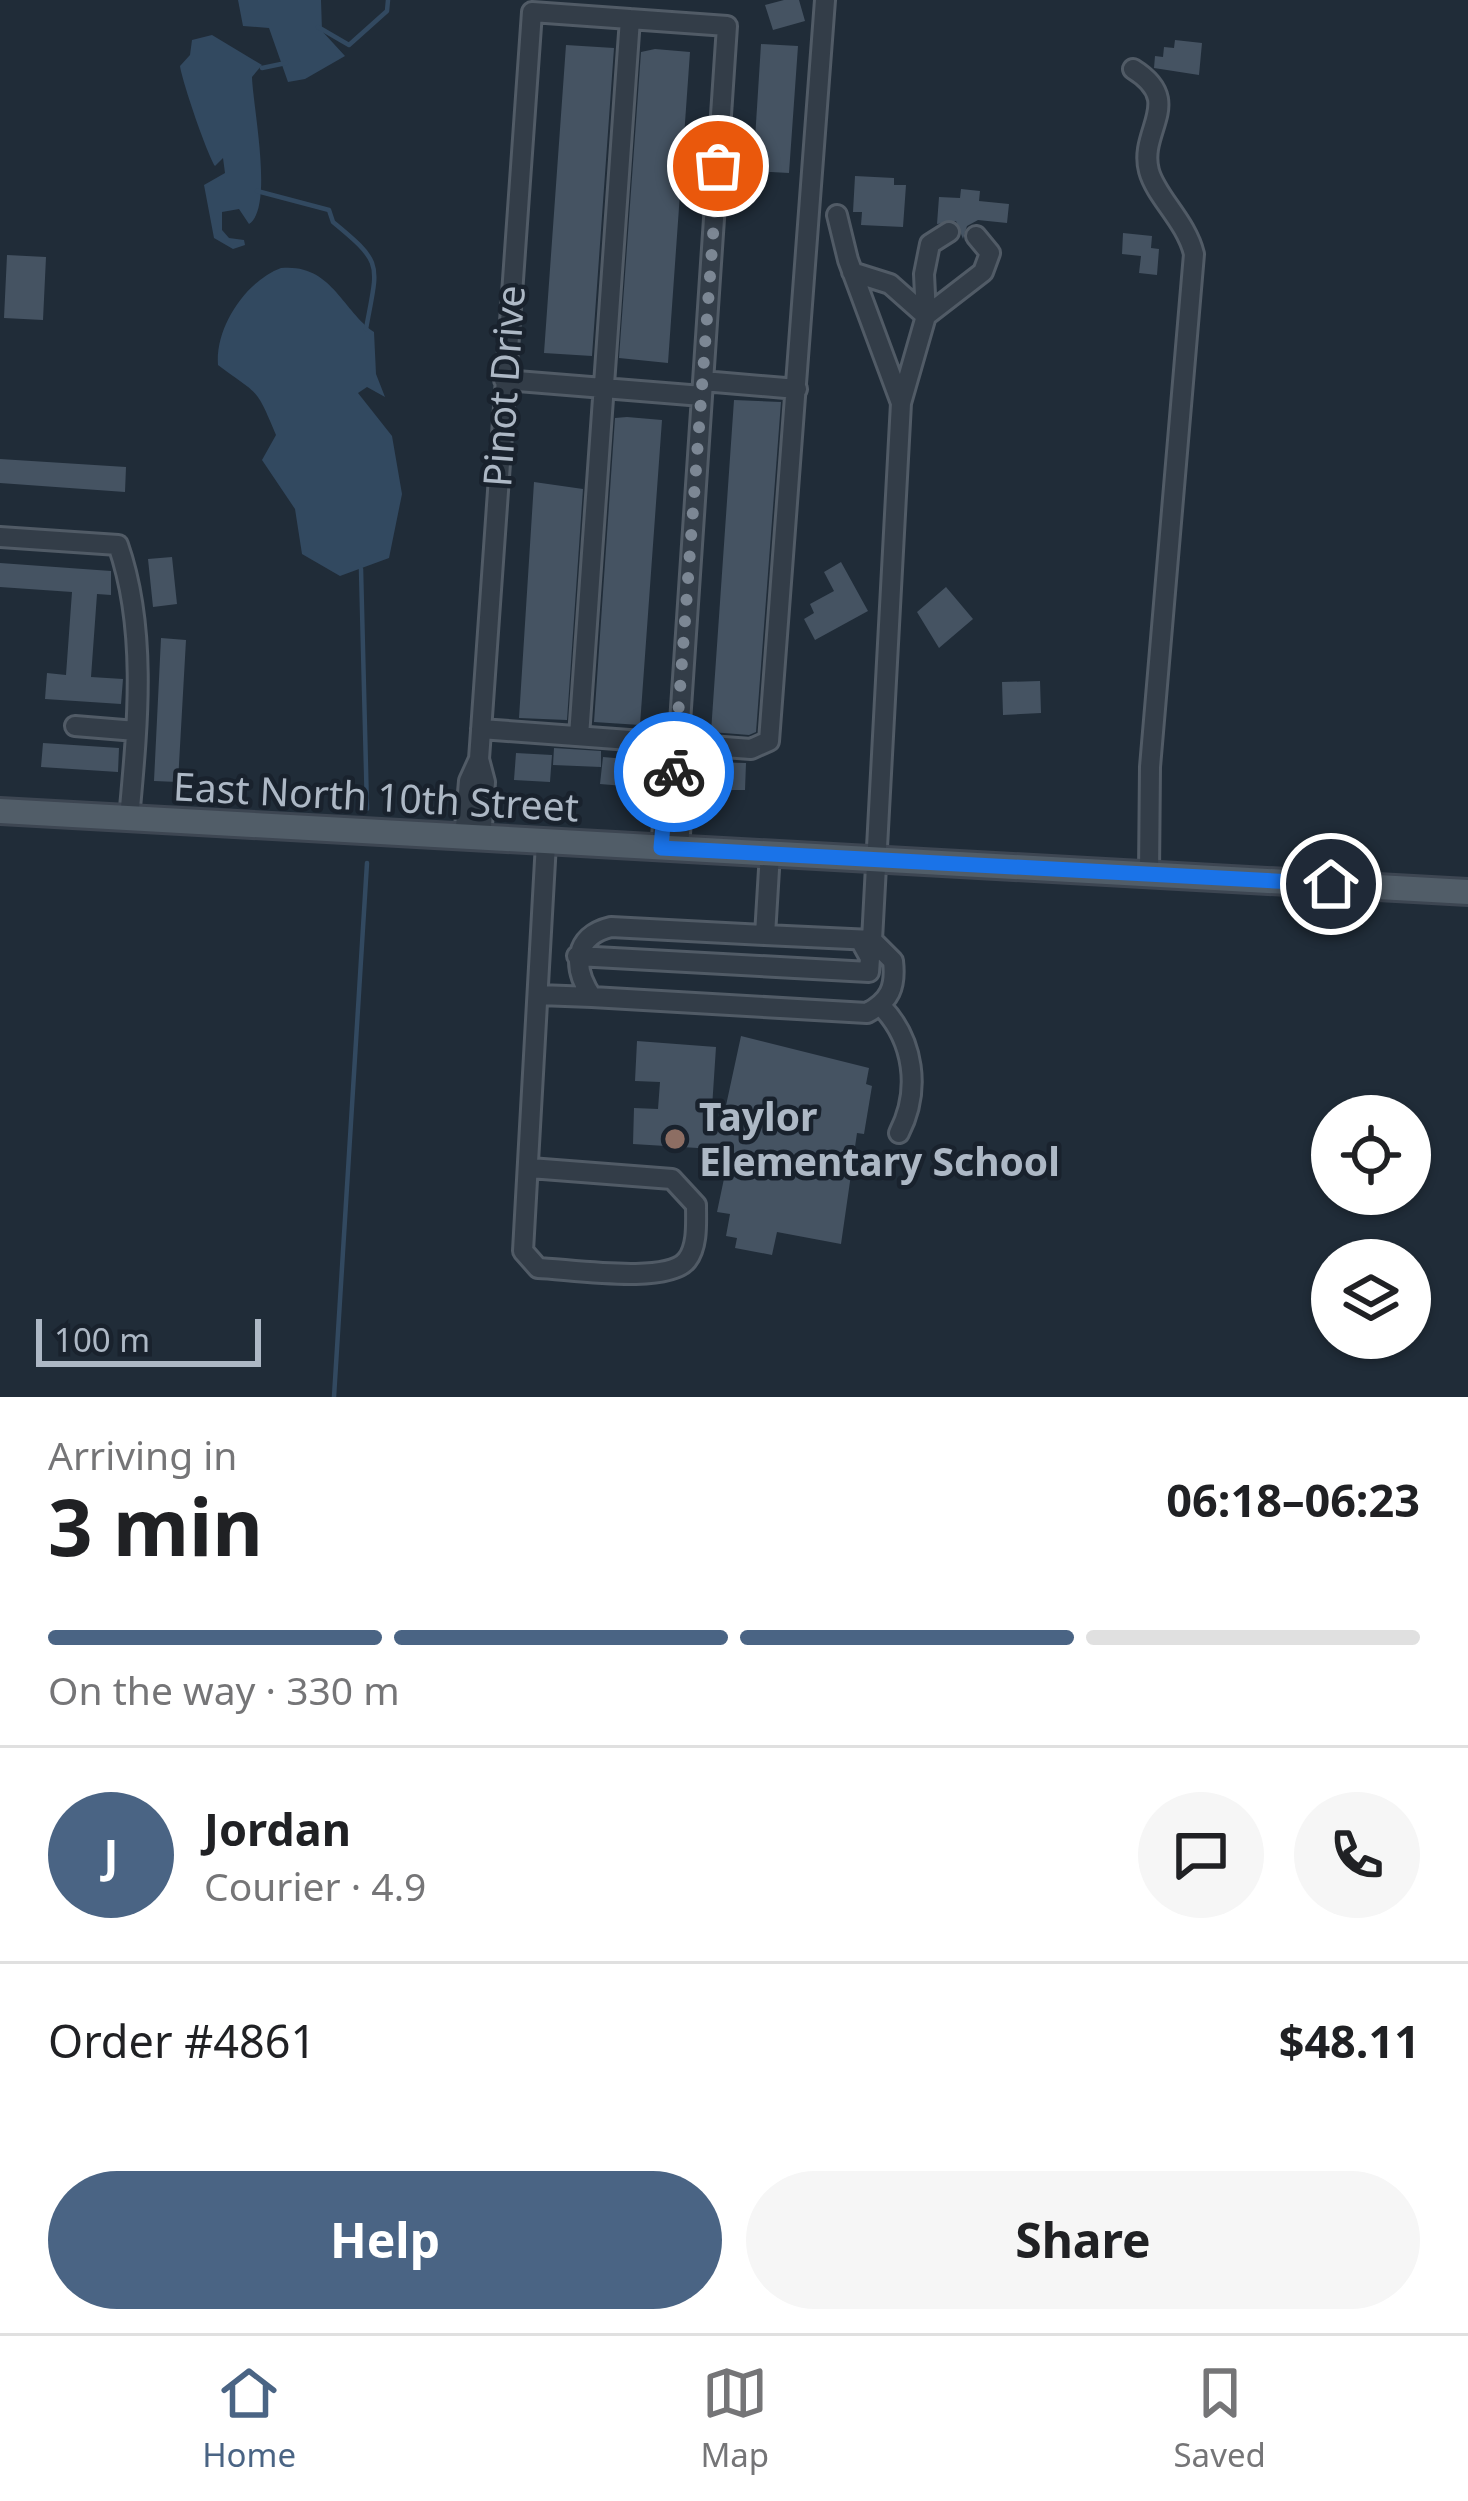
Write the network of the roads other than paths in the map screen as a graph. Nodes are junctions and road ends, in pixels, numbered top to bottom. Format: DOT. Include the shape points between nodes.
graph roads {
  1 [pos="825,0"];
  2 [pos="528,6"];
  3 [pos="630,19"];
  4 [pos="1133,69"];
  5 [pos="837,215"];
  6 [pos="949,232"];
  7 [pos="976,236"];
  8 [pos="852,272"];
  9 [pos="926,316"];
  10 [pos="504,380"];
  11 [pos="603,388"];
  12 [pos="702,388"];
  13 [pos="797,389"];
  14 [pos="902,403"];
  15 [pos="0,537"];
  16 [pos="75,726"];
  17 [pos="481,729"];
  18 [pos="136,731"];
  19 [pos="579,736"];
  20 [pos="678,743"];
  21 [pos="0,811"];
  22 [pos="129,819"];
  23 [pos="473,839"];
  24 [pos="546,843"];
  25 [pos="670,849"];
  26 [pos="770,853"];
  27 [pos="877,856"];
  28 [pos="1149,873"];
  29 [pos="1468,892"];
  30 [pos="765,934"];
  31 [pos="866,940"];
  32 [pos="577,956"];
  33 [pos="538,995"];
  34 [pos="592,998"];
  35 [pos="881,1006"];
  36 [pos="899,1133"];
  37 [pos="530,1168"];
  1 -- 13 [label="street"];
  2 -- 3 [label="street"];
  2 -- 10 [label="street, Pinot Drive"];
  3 -- 11 [label="street"];
  3 -- 12 [label="street" via="722,29"];
  4 -- 28 [label="street" via="1155,86 1159,103 1151,177 1194,254 1150,767"];
  5 -- 8 [label="street"];
  6 -- 9 [label="street" via="929,244"];
  7 -- 9 [label="street" via="990,253 983,272"];
  8 -- 9 [label="street" via="890,284"];
  8 -- 14 [label="street"];
  9 -- 14 [label="street"];
  10 -- 11 [label="street"];
  10 -- 17 [label="street, Pinot Drive"];
  11 -- 12 [label="street"];
  11 -- 19 [label="street"];
  12 -- 13 [label="street"];
  12 -- 20 [label="street"];
  13 -- 20 [label="street" via="769,741 752,749"];
  14 -- 27 [label="street"];
  15 -- 18 [label="street" via="118,544 128,572"];
  16 -- 18 [label="street"];
  17 -- 19 [label="street"];
  17 -- 23 [label="street, Pinot Drive" via="485,782"];
  18 -- 22 [label="street"];
  19 -- 20 [label="street"];
  20 -- 25 [label="street" via="682,790"];
  21 -- 22 [label="main road, East North 10th Street"];
  22 -- 23 [label="main road, East North 10th Street"];
  23 -- 24 [label="main road, East North 10th Street"];
  24 -- 25 [label="main road, East North 10th Street"];
  24 -- 33 [label="street"];
  25 -- 26 [label="main road, East North 10th Street"];
  26 -- 27 [label="main road, East North 10th Street"];
  26 -- 30 [label="street"];
  27 -- 28 [label="main road, East North 10th Street"];
  27 -- 31 [label="street"];
  28 -- 29 [label="main road, East North 10th Street"];
  30 -- 31 [label="street"];
  30 -- 32 [label="street" via="611,927 593,932"];
  31 -- 32 [label="street" via="869,972"];
  31 -- 35 [label="street" via="892,961 892,992"];
  32 -- 34 [label="street"];
  33 -- 34 [label="street"];
  33 -- 37 [label="street"];
  34 -- 35 [label="street" via="867,1012"];
  35 -- 36 [label="street" via="910,1051 908,1115"];
  37 -- 37 [label="street" via="523,1251 538,1268 658,1274 691,1255 696,1204 672,1179"];
}
